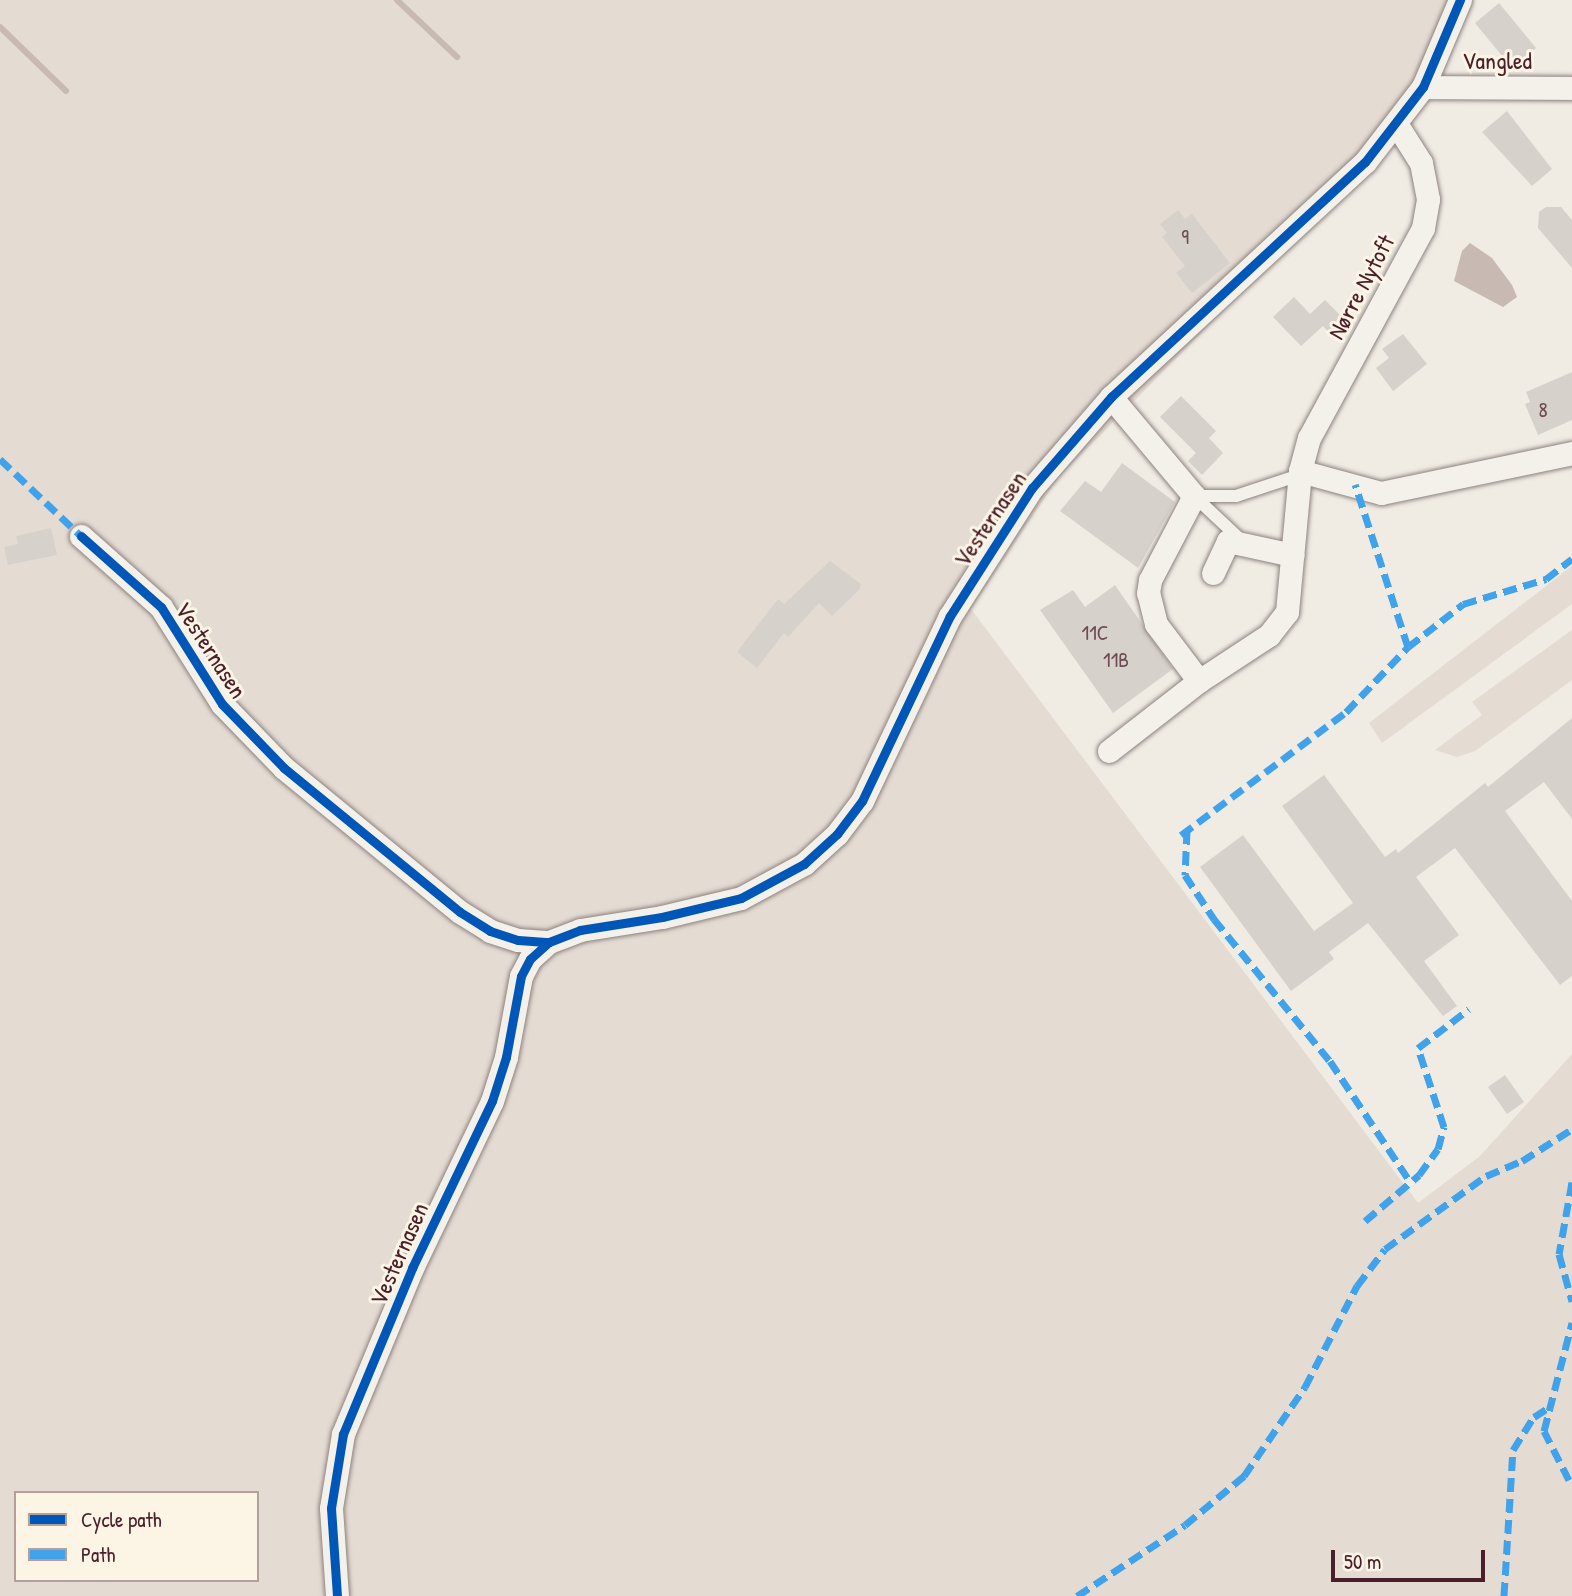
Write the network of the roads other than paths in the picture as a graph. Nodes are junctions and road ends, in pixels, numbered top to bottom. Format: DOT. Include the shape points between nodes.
graph roads {
  1 [pos="1460,0"];
  2 [pos="1423,87"];
  3 [pos="1572,88"];
  4 [pos="1397,125"];
  5 [pos="1111,397"];
  6 [pos="1572,453"];
  7 [pos="1300,473"];
  8 [pos="1194,496"];
  9 [pos="81,536"];
  10 [pos="1245,545"];
  11 [pos="1293,555"];
  12 [pos="1213,573"];
  13 [pos="1199,681"];
  14 [pos="1109,751"];
  15 [pos="550,942"];
  16 [pos="337,1596"];
  1 -- 2 [label="street, Vesternasen"];
  2 -- 3 [label="street, Vangled"];
  2 -- 4 [label="street, Vesternasen"];
  4 -- 5 [label="street, Vesternasen" via="1343,184"];
  4 -- 7 [label="street, Nørre Nytoft" via="1421,163 1427,199 1423,228 1309,438"];
  5 -- 8 [label="street"];
  5 -- 15 [label="street, Vesternasen" via="1060,453 1005,527 918,676 862,801 823,848 775,883 741,898 580,930"];
  6 -- 7 [label="street" via="1381,494"];
  7 -- 8 [label="lane" via="1236,496"];
  7 -- 11 [label="street, Nørre Nytoft"];
  8 -- 10 [label="lane"];
  8 -- 13 [label="street" via="1150,580 1148,593 1156,624"];
  9 -- 15 [label="street, Vesternasen" via="161,607 222,704 284,768 460,912 490,931 518,940"];
  10 -- 11 [label="street"];
  10 -- 12 [label="street" via="1228,541"];
  11 -- 13 [label="street, Nørre Nytoft" via="1287,612 1280,623"];
  13 -- 14 [label="street, Nørre Nytoft"];
  15 -- 16 [label="street, Vesternasen" via="530,959 521,976 506,1057 492,1101 412,1268 343,1434 331,1508"];
}
